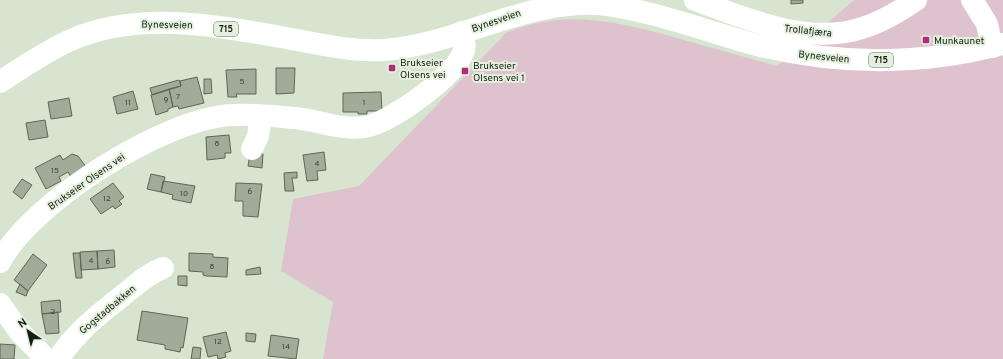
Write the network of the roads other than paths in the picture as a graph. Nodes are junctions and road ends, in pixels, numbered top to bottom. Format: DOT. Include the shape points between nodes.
graph roads {
  1 [pos="695,0"];
  2 [pos="916,0"];
  3 [pos="972,0"];
  4 [pos="462,32"];
  5 [pos="998,46"];
  6 [pos="0,82"];
  7 [pos="261,116"];
  8 [pos="252,149"];
  9 [pos="0,262"];
  10 [pos="163,268"];
  11 [pos="0,304"];
  12 [pos="46,359"];
  13 [pos="58,359"];
  1 -- 2 [label="main road, Trollafjæra" via="760,22 810,33 833,34 865,27 897,13"];
  3 -- 5 [label="main road"];
  4 -- 5 [label="main road, Bynesveien / 715" via="536,7 583,4 635,10 760,45 817,57 869,61 920,59"];
  4 -- 6 [label="main road, Bynesveien / 715" via="432,42 405,47 360,50 185,23 141,22 112,26 71,40 48,51"];
  4 -- 7 [label="main road, Brukseier Olsens vei" via="463,54 445,77 413,102 375,124 353,128 295,118"];
  7 -- 8 [label="main road" via="258,136"];
  7 -- 9 [label="main road, Brukseier Olsens vei" via="234,115 208,118 149,140 54,202 11,244"];
  10 -- 13 [label="main road, Gogstadbakken" via="145,278 84,326"];
  11 -- 12 [label="main road" via="19,331"];
}
